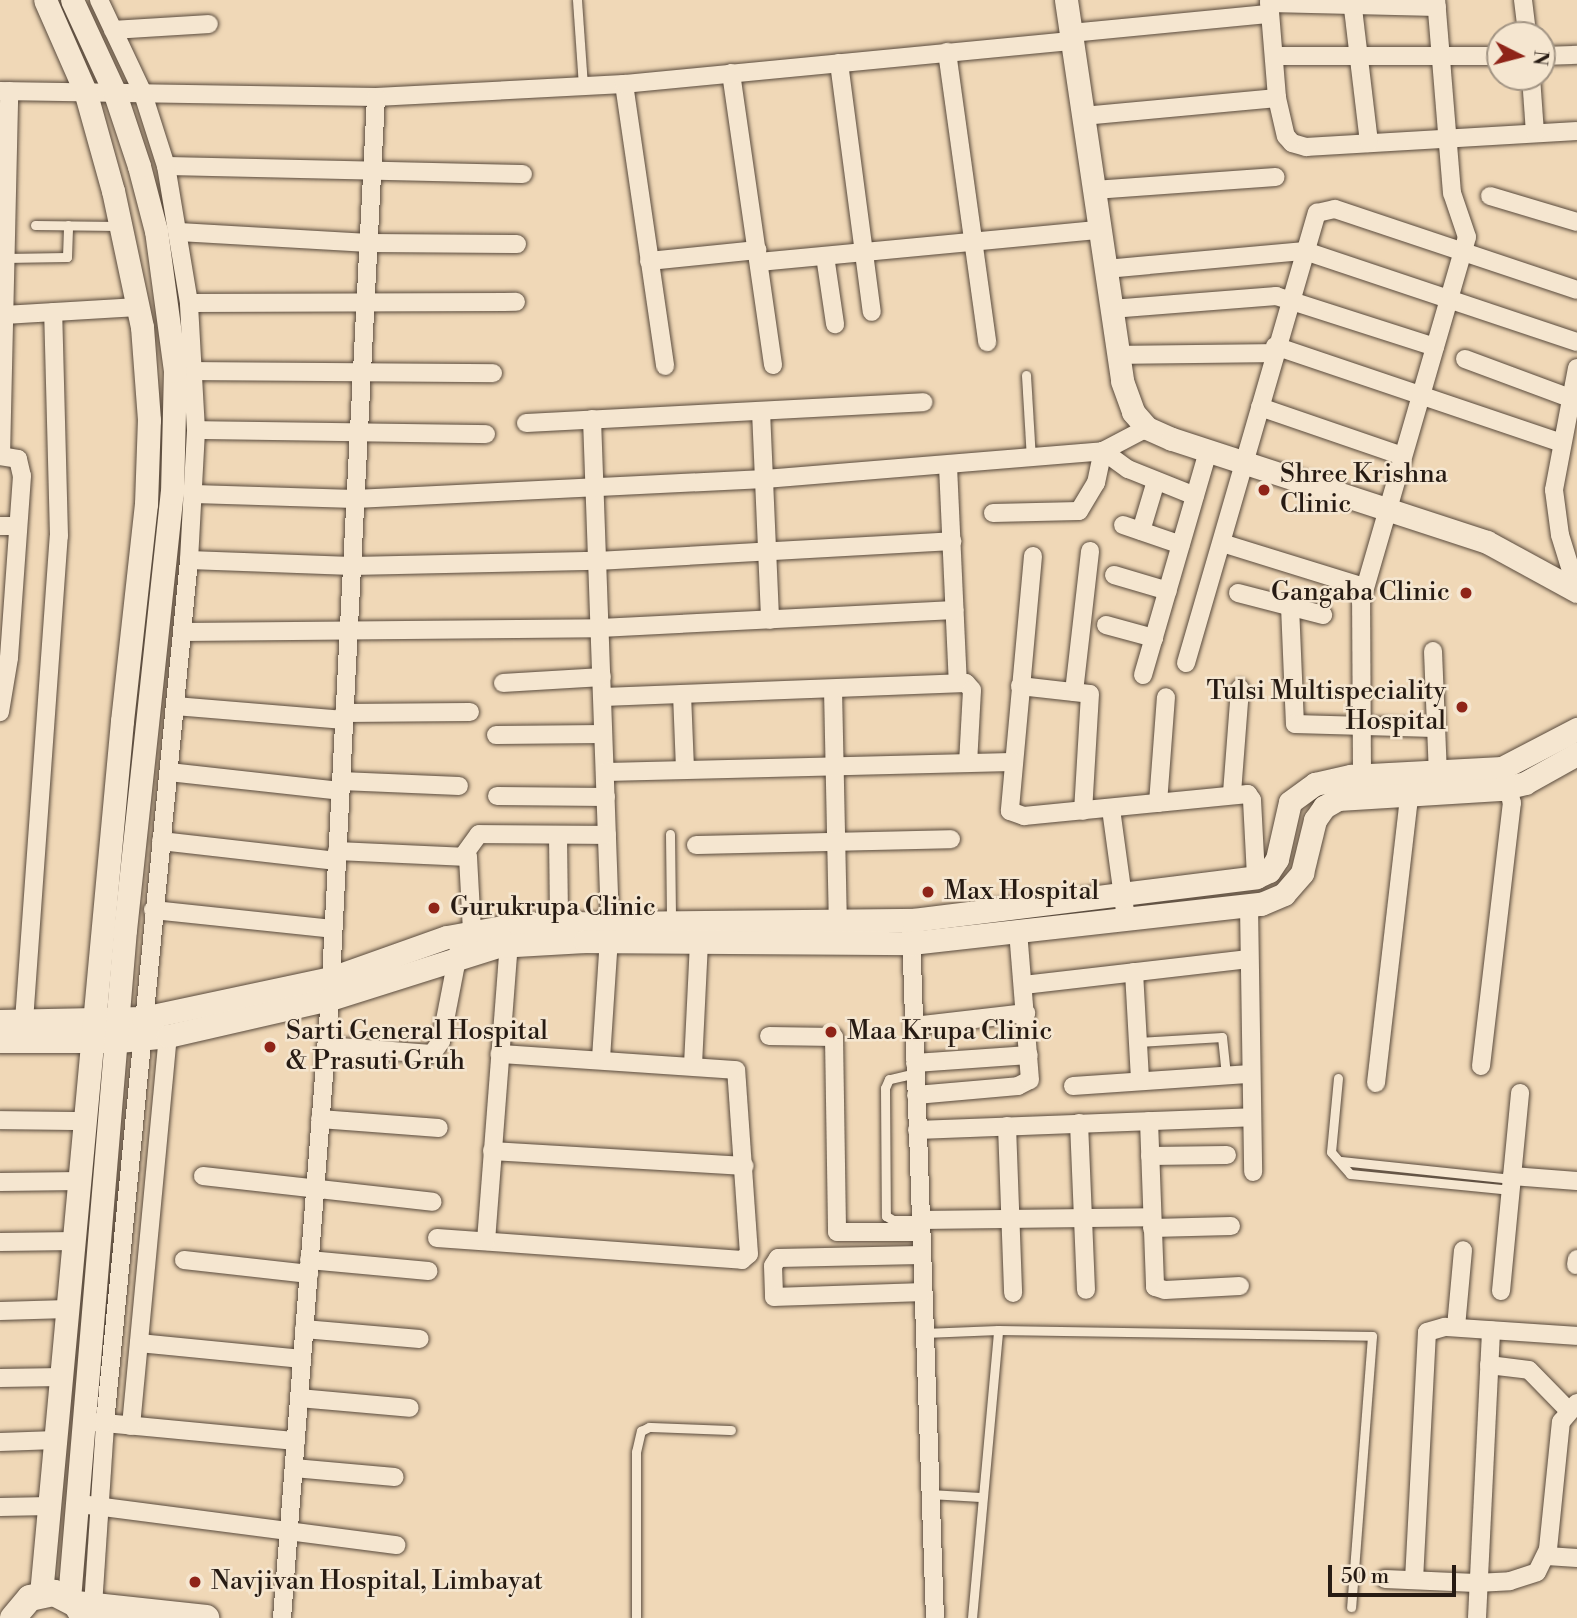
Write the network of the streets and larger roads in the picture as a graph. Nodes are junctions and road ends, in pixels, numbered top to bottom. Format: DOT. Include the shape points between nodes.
graph roads {
  1 [pos="45,0"];
  2 [pos="72,0"];
  3 [pos="99,0"];
  4 [pos="1066,0"];
  5 [pos="1524,0"];
  6 [pos="1352,2"];
  7 [pos="1437,3"];
  8 [pos="1269,6"];
  9 [pos="1526,21"];
  10 [pos="209,24"];
  11 [pos="113,30"];
  12 [pos="1072,37"];
  13 [pos="947,52"];
  14 [pos="1577,55"];
  15 [pos="1442,56"];
  16 [pos="1486,56"];
  17 [pos="1556,56"];
  18 [pos="1274,57"];
  19 [pos="1358,57"];
  20 [pos="839,63"];
  21 [pos="731,73"];
  22 [pos="624,84"];
  23 [pos="4,91"];
  24 [pos="85,91"];
  25 [pos="114,91"];
  26 [pos="142,91"];
  27 [pos="1532,91"];
  28 [pos="376,97"];
  29 [pos="1277,98"];
  30 [pos="1083,116"];
  31 [pos="1577,131"];
  32 [pos="1535,133"];
  33 [pos="1451,138"];
  34 [pos="1369,143"];
  35 [pos="166,166"];
  36 [pos="372,172"];
  37 [pos="523,174"];
  38 [pos="1276,177"];
  39 [pos="1094,190"];
  40 [pos="1490,196"];
  41 [pos="1577,222"];
  42 [pos="1100,230"];
  43 [pos="179,232"];
  44 [pos="973,242"];
  45 [pos="369,243"];
  46 [pos="517,244"];
  47 [pos="864,251"];
  48 [pos="1304,251"];
  49 [pos="1464,254"];
  50 [pos="758,256"];
  51 [pos="825,256"];
  52 [pos="649,261"];
  53 [pos="1105,270"];
  54 [pos="1577,290"];
  55 [pos="2,291"];
  56 [pos="1290,299"];
  57 [pos="1450,300"];
  58 [pos="516,302"];
  59 [pos="189,303"];
  60 [pos="365,305"];
  61 [pos="138,307"];
  62 [pos="1111,309"];
  63 [pos="53,312"];
  64 [pos="873,312"];
  65 [pos="4,315"];
  66 [pos="835,324"];
  67 [pos="987,342"];
  68 [pos="1577,342"];
  69 [pos="1435,347"];
  70 [pos="1274,350"];
  71 [pos="1118,355"];
  72 [pos="1465,359"];
  73 [pos="773,365"];
  74 [pos="665,366"];
  75 [pos="1577,368"];
  76 [pos="362,369"];
  77 [pos="193,371"];
  78 [pos="493,373"];
  79 [pos="1420,397"];
  80 [pos="1570,398"];
  81 [pos="923,402"];
  82 [pos="1260,407"];
  83 [pos="761,411"];
  84 [pos="592,419"];
  85 [pos="526,423"];
  86 [pos="1147,428"];
  87 [pos="196,430"];
  88 [pos="486,434"];
  89 [pos="359,435"];
  90 [pos="1561,443"];
  91 [pos="1103,451"];
  92 [pos="1208,451"];
  93 [pos="0,456"];
  94 [pos="1402,456"];
  95 [pos="1245,462"];
  96 [pos="948,466"];
  97 [pos="765,479"];
  98 [pos="1156,481"];
  99 [pos="595,490"];
  100 [pos="194,494"];
  101 [pos="1195,496"];
  102 [pos="355,499"];
  103 [pos="1386,508"];
  104 [pos="993,513"];
  105 [pos="1123,525"];
  106 [pos="0,526"];
  107 [pos="18,527"];
  108 [pos="1141,531"];
  109 [pos="952,541"];
  110 [pos="1222,543"];
  111 [pos="1181,545"];
  112 [pos="767,551"];
  113 [pos="1090,551"];
  114 [pos="1033,556"];
  115 [pos="189,560"];
  116 [pos="597,561"];
  117 [pos="352,566"];
  118 [pos="1114,575"];
  119 [pos="1364,587"];
  120 [pos="1577,590"];
  121 [pos="1168,592"];
  122 [pos="1238,593"];
  123 [pos="7,594"];
  124 [pos="1290,606"];
  125 [pos="955,610"];
  126 [pos="1323,615"];
  127 [pos="770,620"];
  128 [pos="1106,625"];
  129 [pos="600,628"];
  130 [pos="349,631"];
  131 [pos="182,632"];
  132 [pos="1154,638"];
  133 [pos="1433,651"];
  134 [pos="5,658"];
  135 [pos="1186,663"];
  136 [pos="1143,675"];
  137 [pos="602,677"];
  138 [pos="503,683"];
  139 [pos="958,683"];
  140 [pos="1020,686"];
  141 [pos="1240,688"];
  142 [pos="833,689"];
  143 [pos="1074,692"];
  144 [pos="682,694"];
  145 [pos="603,697"];
  146 [pos="1166,697"];
  147 [pos="175,706"];
  148 [pos="0,712"];
  149 [pos="470,712"];
  150 [pos="344,716"];
  151 [pos="1434,728"];
  152 [pos="1361,729"];
  153 [pos="1577,729"];
  154 [pos="603,734"];
  155 [pos="496,735"];
  156 [pos="1577,754"];
  157 [pos="1013,762"];
  158 [pos="968,763"];
  159 [pos="834,764"];
  160 [pos="685,769"];
  161 [pos="169,772"];
  162 [pos="605,772"];
  163 [pos="1438,774"];
  164 [pos="1362,776"];
  165 [pos="1505,778"];
  166 [pos="1411,785"];
  167 [pos="341,786"];
  168 [pos="459,786"];
  169 [pos="1232,793"];
  170 [pos="497,796"];
  171 [pos="606,797"];
  172 [pos="1158,803"];
  173 [pos="1111,809"];
  174 [pos="1083,811"];
  175 [pos="558,835"];
  176 [pos="607,835"];
  177 [pos="951,839"];
  178 [pos="161,841"];
  179 [pos="836,841"];
  180 [pos="696,845"];
  181 [pos="337,856"];
  182 [pos="463,856"];
  183 [pos="1256,877"];
  184 [pos="1121,894"];
  185 [pos="1248,906"];
  186 [pos="153,910"];
  187 [pos="1126,919"];
  188 [pos="838,920"];
  189 [pos="910,920"];
  190 [pos="559,923"];
  191 [pos="333,929"];
  192 [pos="1018,931"];
  193 [pos="609,932"];
  194 [pos="464,940"];
  195 [pos="698,942"];
  196 [pos="911,943"];
  197 [pos="509,945"];
  198 [pos="1249,958"];
  199 [pos="1134,972"];
  200 [pos="1024,985"];
  201 [pos="330,988"];
  202 [pos="1026,1013"];
  203 [pos="0,1021"];
  204 [pos="24,1021"];
  205 [pos="914,1026"];
  206 [pos="131,1030"];
  207 [pos="94,1031"];
  208 [pos="168,1036"];
  209 [pos="769,1036"];
  210 [pos="0,1041"];
  211 [pos="326,1046"];
  212 [pos="500,1054"];
  213 [pos="1029,1055"];
  214 [pos="601,1060"];
  215 [pos="693,1066"];
  216 [pos="1481,1066"];
  217 [pos="915,1068"];
  218 [pos="1251,1074"];
  219 [pos="1140,1081"];
  220 [pos="1376,1083"];
  221 [pos="1073,1086"];
  222 [pos="1520,1093"];
  223 [pos="916,1095"];
  224 [pos="1252,1117"];
  225 [pos="320,1119"];
  226 [pos="0,1120"];
  227 [pos="86,1121"];
  228 [pos="1149,1121"];
  229 [pos="1079,1123"];
  230 [pos="1007,1126"];
  231 [pos="439,1128"];
  232 [pos="917,1130"];
  233 [pos="492,1151"];
  234 [pos="1227,1155"];
  235 [pos="1150,1156"];
  236 [pos="745,1166"];
  237 [pos="1253,1172"];
  238 [pos="203,1176"];
  239 [pos="80,1181"];
  240 [pos="1577,1181"];
  241 [pos="0,1182"];
  242 [pos="1512,1182"];
  243 [pos="315,1189"];
  244 [pos="433,1202"];
  245 [pos="1081,1218"];
  246 [pos="1010,1219"];
  247 [pos="1152,1223"];
  248 [pos="920,1226"];
  249 [pos="1231,1226"];
  250 [pos="437,1238"];
  251 [pos="75,1241"];
  252 [pos="486,1241"];
  253 [pos="0,1242"];
  254 [pos="1463,1251"];
  255 [pos="921,1255"];
  256 [pos="1577,1259"];
  257 [pos="184,1260"];
  258 [pos="1576,1265"];
  259 [pos="309,1267"];
  260 [pos="428,1271"];
  261 [pos="1240,1286"];
  262 [pos="1086,1290"];
  263 [pos="1501,1291"];
  264 [pos="923,1292"];
  265 [pos="1013,1293"];
  266 [pos="68,1310"];
  267 [pos="0,1311"];
  268 [pos="1456,1327"];
  269 [pos="304,1329"];
  270 [pos="1491,1330"];
  271 [pos="1577,1336"];
  272 [pos="420,1339"];
  273 [pos="139,1343"];
  274 [pos="302,1359"];
  275 [pos="1489,1366"];
  276 [pos="62,1377"];
  277 [pos="0,1378"];
  278 [pos="299,1398"];
  279 [pos="1572,1406"];
  280 [pos="410,1408"];
  281 [pos="95,1422"];
  282 [pos="131,1426"];
  283 [pos="56,1440"];
  284 [pos="0,1441"];
  285 [pos="296,1441"];
  286 [pos="293,1468"];
  287 [pos="395,1476"];
  288 [pos="89,1505"];
  289 [pos="50,1506"];
  290 [pos="0,1507"];
  291 [pos="289,1528"];
  292 [pos="396,1545"];
  293 [pos="1547,1556"];
  294 [pos="1577,1558"];
  295 [pos="1385,1579"];
  296 [pos="1414,1580"];
  297 [pos="1476,1583"];
  298 [pos="20,1603"];
  299 [pos="80,1606"];
  300 [pos="206,1618"];
  301 [pos="282,1618"];
  302 [pos="935,1618"];
  303 [pos="1477,1618"];
  1 -- 24 [label="street"];
  2 -- 25 [label="street"];
  3 -- 11 [label="street"];
  4 -- 12 [label="street"];
  5 -- 9 [label="street"];
  6 -- 7 [label="street"];
  6 -- 8 [label="street"];
  6 -- 19 [label="street"];
  7 -- 15 [label="street"];
  8 -- 12 [label="street"];
  8 -- 18 [label="street"];
  10 -- 11 [label="street"];
  11 -- 26 [label="street"];
  12 -- 13 [label="street"];
  12 -- 30 [label="street"];
  13 -- 20 [label="street"];
  13 -- 44 [label="street"];
  14 -- 17 [label="street"];
  15 -- 16 [label="street"];
  15 -- 19 [label="street"];
  15 -- 33 [label="street"];
  18 -- 19 [label="street"];
  18 -- 29 [label="street"];
  19 -- 34 [label="street"];
  20 -- 21 [label="street"];
  20 -- 47 [label="street"];
  21 -- 22 [label="street"];
  21 -- 50 [label="street"];
  22 -- 28 [label="street"];
  22 -- 52 [label="street"];
  23 -- 24 [label="street"];
  23 -- 55 [label="street"];
  24 -- 25 [label="street"];
  24 -- 61 [label="street"];
  25 -- 26 [label="street"];
  25 -- 206 [label="street" via="156,230 174,371 172,493 125,930"];
  26 -- 28 [label="street"];
  26 -- 35 [label="street"];
  27 -- 32 [label="street"];
  28 -- 36 [label="street"];
  29 -- 30 [label="street"];
  29 -- 34 [label="street" via="1292,143 1306,147"];
  30 -- 39 [label="street"];
  31 -- 32 [label="street"];
  32 -- 33 [label="street"];
  33 -- 34 [label="street"];
  33 -- 49 [label="street" via="1452,193 1465,223"];
  35 -- 36 [label="street"];
  35 -- 43 [label="street"];
  36 -- 37 [label="street"];
  36 -- 45 [label="street"];
  38 -- 39 [label="street"];
  39 -- 42 [label="street"];
  40 -- 41 [label="street"];
  42 -- 44 [label="street"];
  42 -- 53 [label="street"];
  43 -- 45 [label="street"];
  43 -- 59 [label="street"];
  44 -- 47 [label="street"];
  44 -- 67 [label="street"];
  45 -- 46 [label="street"];
  45 -- 60 [label="street"];
  47 -- 51 [label="street"];
  47 -- 64 [label="street"];
  48 -- 49 [label="street" via="1317,213 1325,208"];
  48 -- 53 [label="street"];
  48 -- 56 [label="street"];
  48 -- 57 [label="street"];
  49 -- 54 [label="street"];
  49 -- 57 [label="street"];
  50 -- 51 [label="street"];
  50 -- 52 [label="street"];
  50 -- 73 [label="street"];
  51 -- 66 [label="street"];
  52 -- 74 [label="street"];
  53 -- 62 [label="street"];
  55 -- 65 [label="street"];
  56 -- 62 [label="street" via="1269,296"];
  56 -- 69 [label="street"];
  56 -- 70 [label="street"];
  57 -- 68 [label="street"];
  57 -- 69 [label="street"];
  58 -- 60 [label="street"];
  59 -- 60 [label="street"];
  59 -- 77 [label="street"];
  60 -- 76 [label="street"];
  61 -- 63 [label="street"];
  61 -- 207 [label="street" via="149,420 146,504"];
  62 -- 71 [label="street"];
  63 -- 65 [label="street"];
  63 -- 204 [label="street" via="60,523"];
  65 -- 93 [label="street"];
  69 -- 79 [label="street"];
  70 -- 71 [label="street"];
  70 -- 79 [label="street"];
  70 -- 82 [label="street"];
  71 -- 86 [label="street" via="1133,412"];
  72 -- 80 [label="street"];
  75 -- 80 [label="street"];
  76 -- 77 [label="street"];
  76 -- 78 [label="street"];
  76 -- 89 [label="street"];
  77 -- 87 [label="street"];
  79 -- 90 [label="street"];
  79 -- 94 [label="street"];
  80 -- 90 [label="street"];
  81 -- 83 [label="street"];
  82 -- 94 [label="street"];
  82 -- 95 [label="street"];
  83 -- 84 [label="street"];
  83 -- 97 [label="street"];
  84 -- 85 [label="street"];
  84 -- 99 [label="street"];
  86 -- 91 [label="street"];
  86 -- 92 [label="street"];
  87 -- 89 [label="street"];
  87 -- 100 [label="street"];
  88 -- 89 [label="street"];
  89 -- 102 [label="street"];
  90 -- 120 [label="street" via="1554,490 1560,535"];
  91 -- 96 [label="street"];
  91 -- 98 [label="street"];
  91 -- 104 [label="street" via="1096,483 1079,511"];
  92 -- 95 [label="street"];
  92 -- 101 [label="street"];
  93 -- 107 [label="street" via="18,459 22,465"];
  94 -- 103 [label="street"];
  95 -- 103 [label="street"];
  95 -- 110 [label="street"];
  96 -- 97 [label="street"];
  96 -- 109 [label="street"];
  97 -- 99 [label="street"];
  97 -- 112 [label="street"];
  98 -- 101 [label="street"];
  98 -- 108 [label="street"];
  99 -- 102 [label="street"];
  99 -- 116 [label="street"];
  100 -- 102 [label="street"];
  100 -- 115 [label="street"];
  101 -- 111 [label="street"];
  102 -- 117 [label="street"];
  103 -- 119 [label="street"];
  103 -- 120 [label="street" via="1487,542"];
  105 -- 108 [label="street"];
  106 -- 107 [label="street"];
  107 -- 123 [label="street"];
  108 -- 111 [label="street"];
  109 -- 112 [label="street"];
  109 -- 125 [label="street"];
  110 -- 119 [label="street"];
  110 -- 135 [label="street"];
  111 -- 121 [label="street"];
  112 -- 116 [label="street"];
  112 -- 127 [label="street"];
  113 -- 143 [label="street"];
  114 -- 140 [label="street"];
  115 -- 117 [label="street"];
  115 -- 131 [label="street"];
  116 -- 117 [label="street"];
  116 -- 129 [label="street"];
  117 -- 130 [label="street"];
  118 -- 121 [label="street"];
  119 -- 152 [label="street" via="1358,633"];
  121 -- 132 [label="street"];
  122 -- 124 [label="street"];
  123 -- 134 [label="street"];
  124 -- 126 [label="street"];
  124 -- 152 [label="street" via="1295,724"];
  125 -- 127 [label="street"];
  125 -- 139 [label="street"];
  127 -- 129 [label="street"];
  128 -- 132 [label="street"];
  129 -- 130 [label="street"];
  129 -- 137 [label="street"];
  130 -- 131 [label="street"];
  130 -- 150 [label="street"];
  131 -- 147 [label="street"];
  132 -- 136 [label="street"];
  133 -- 151 [label="street"];
  134 -- 148 [label="street" via="4,709"];
  137 -- 138 [label="street"];
  137 -- 145 [label="street"];
  139 -- 142 [label="street"];
  139 -- 158 [label="street" via="972,690"];
  140 -- 143 [label="street"];
  140 -- 157 [label="street"];
  141 -- 169 [label="street"];
  142 -- 144 [label="street"];
  142 -- 159 [label="street"];
  143 -- 174 [label="street" via="1090,694"];
  144 -- 145 [label="street"];
  144 -- 160 [label="street"];
  145 -- 154 [label="street"];
  146 -- 172 [label="street"];
  147 -- 150 [label="street"];
  147 -- 161 [label="street"];
  149 -- 150 [label="street"];
  150 -- 167 [label="street"];
  151 -- 152 [label="street"];
  151 -- 163 [label="street"];
  152 -- 164 [label="street"];
  153 -- 165 [label="street"];
  154 -- 155 [label="street"];
  154 -- 162 [label="street"];
  156 -- 165 [label="street"];
  157 -- 158 [label="street"];
  157 -- 174 [label="street" via="1009,804 1016,815"];
  158 -- 159 [label="street"];
  159 -- 160 [label="street"];
  159 -- 179 [label="street"];
  160 -- 162 [label="street"];
  161 -- 167 [label="street"];
  161 -- 178 [label="street"];
  162 -- 171 [label="street"];
  163 -- 165 [label="street"];
  163 -- 166 [label="street"];
  164 -- 166 [label="street"];
  164 -- 183 [label="street" via="1329,779 1300,792 1290,802 1277,859 1269,871"];
  165 -- 166 [label="street" via="1470,794"];
  165 -- 216 [label="street" via="1512,803"];
  166 -- 185 [label="street" via="1338,799 1324,807 1315,820 1302,873 1284,894"];
  166 -- 220 [label="street"];
  167 -- 168 [label="street"];
  167 -- 181 [label="street"];
  169 -- 172 [label="street"];
  169 -- 183 [label="street" via="1248,794 1252,800"];
  170 -- 171 [label="street"];
  171 -- 176 [label="street"];
  172 -- 173 [label="street"];
  173 -- 174 [label="street"];
  173 -- 184 [label="street"];
  175 -- 176 [label="street"];
  175 -- 182 [label="street" via="475,835"];
  175 -- 190 [label="street"];
  176 -- 193 [label="street"];
  177 -- 179 [label="street"];
  178 -- 181 [label="street"];
  178 -- 186 [label="street"];
  179 -- 180 [label="street"];
  179 -- 188 [label="street"];
  181 -- 182 [label="street"];
  181 -- 191 [label="street"];
  182 -- 194 [label="street" via="471,860"];
  183 -- 184 [label="street"];
  184 -- 187 [label="street"];
  184 -- 189 [label="street"];
  185 -- 187 [label="street"];
  185 -- 198 [label="street"];
  186 -- 191 [label="street"];
  186 -- 206 [label="street"];
  187 -- 192 [label="street"];
  188 -- 189 [label="street"];
  188 -- 193 [label="street" via="671,922"];
  189 -- 196 [label="street"];
  190 -- 193 [label="street"];
  190 -- 194 [label="street"];
  191 -- 201 [label="street"];
  192 -- 196 [label="street"];
  192 -- 200 [label="street"];
  193 -- 195 [label="street"];
  193 -- 197 [label="street"];
  193 -- 214 [label="street"];
  194 -- 197 [label="street"];
  194 -- 201 [label="street"];
  194 -- 211 [label="street" via="441,1041 432,1054"];
  195 -- 196 [label="street"];
  195 -- 215 [label="street"];
  196 -- 205 [label="street"];
  197 -- 212 [label="street"];
  198 -- 199 [label="street"];
  198 -- 218 [label="street"];
  199 -- 200 [label="street"];
  199 -- 219 [label="street"];
  200 -- 202 [label="street"];
  201 -- 206 [label="street"];
  201 -- 208 [label="street"];
  201 -- 211 [label="street"];
  202 -- 205 [label="street"];
  202 -- 213 [label="street"];
  203 -- 204 [label="street"];
  204 -- 207 [label="street"];
  205 -- 217 [label="street"];
  206 -- 207 [label="street"];
  206 -- 208 [label="street"];
  206 -- 281 [label="street"];
  207 -- 210 [label="street"];
  207 -- 227 [label="street"];
  208 -- 273 [label="street"];
  209 -- 248 [label="street" via="834,1037 837,1232"];
  211 -- 225 [label="street"];
  212 -- 214 [label="street"];
  212 -- 233 [label="street"];
  213 -- 217 [label="street"];
  213 -- 223 [label="street" via="1026,1084"];
  214 -- 215 [label="street"];
  215 -- 236 [label="street" via="732,1068 740,1075"];
  217 -- 223 [label="street"];
  218 -- 219 [label="street"];
  218 -- 224 [label="street"];
  219 -- 221 [label="street"];
  222 -- 242 [label="street"];
  223 -- 232 [label="street"];
  224 -- 228 [label="street"];
  224 -- 237 [label="street"];
  225 -- 231 [label="street"];
  225 -- 243 [label="street"];
  226 -- 227 [label="street"];
  227 -- 239 [label="street"];
  228 -- 229 [label="street"];
  228 -- 235 [label="street"];
  229 -- 230 [label="street"];
  229 -- 245 [label="street"];
  230 -- 232 [label="street"];
  230 -- 246 [label="street"];
  232 -- 248 [label="street"];
  233 -- 236 [label="street"];
  233 -- 252 [label="street"];
  234 -- 235 [label="street"];
  235 -- 247 [label="street"];
  236 -- 252 [label="street" via="750,1247 742,1260"];
  238 -- 243 [label="street"];
  239 -- 241 [label="street"];
  239 -- 251 [label="street"];
  240 -- 242 [label="street"];
  242 -- 263 [label="street"];
  243 -- 244 [label="street"];
  243 -- 259 [label="street"];
  245 -- 246 [label="street"];
  245 -- 247 [label="street"];
  245 -- 262 [label="street"];
  246 -- 248 [label="street"];
  246 -- 265 [label="street"];
  247 -- 249 [label="street"];
  247 -- 261 [label="street" via="1153,1282 1158,1289"];
  248 -- 255 [label="street"];
  250 -- 252 [label="street"];
  251 -- 253 [label="street"];
  251 -- 266 [label="street"];
  254 -- 268 [label="street"];
  255 -- 264 [label="street"];
  255 -- 264 [label="street" via="778,1258 773,1266 774,1297"];
  256 -- 258 [label="street"];
  257 -- 259 [label="street"];
  259 -- 260 [label="street"];
  259 -- 269 [label="street"];
  264 -- 302 [label="street"];
  266 -- 267 [label="street"];
  266 -- 276 [label="street"];
  268 -- 270 [label="street"];
  268 -- 296 [label="street" via="1434,1328 1425,1340"];
  269 -- 272 [label="street"];
  269 -- 274 [label="street"];
  270 -- 271 [label="street"];
  270 -- 275 [label="street"];
  273 -- 274 [label="street"];
  273 -- 282 [label="street"];
  274 -- 278 [label="street"];
  275 -- 279 [label="street" via="1529,1370"];
  275 -- 297 [label="street"];
  276 -- 277 [label="street"];
  276 -- 283 [label="street"];
  278 -- 280 [label="street"];
  278 -- 285 [label="street"];
  279 -- 293 [label="street" via="1557,1441"];
  281 -- 282 [label="street"];
  281 -- 288 [label="street"];
  282 -- 285 [label="street"];
  283 -- 284 [label="street"];
  283 -- 289 [label="street"];
  285 -- 286 [label="street"];
  286 -- 287 [label="street"];
  286 -- 291 [label="street"];
  288 -- 291 [label="street"];
  288 -- 299 [label="street"];
  289 -- 290 [label="street"];
  289 -- 298 [label="street"];
  291 -- 292 [label="street"];
  291 -- 301 [label="street"];
  293 -- 294 [label="street"];
  293 -- 297 [label="street" via="1537,1572 1525,1578"];
  295 -- 296 [label="street"];
  296 -- 297 [label="street"];
  297 -- 303 [label="street"];
  298 -- 299 [label="main road"];
  299 -- 300 [label="main road"];
}
